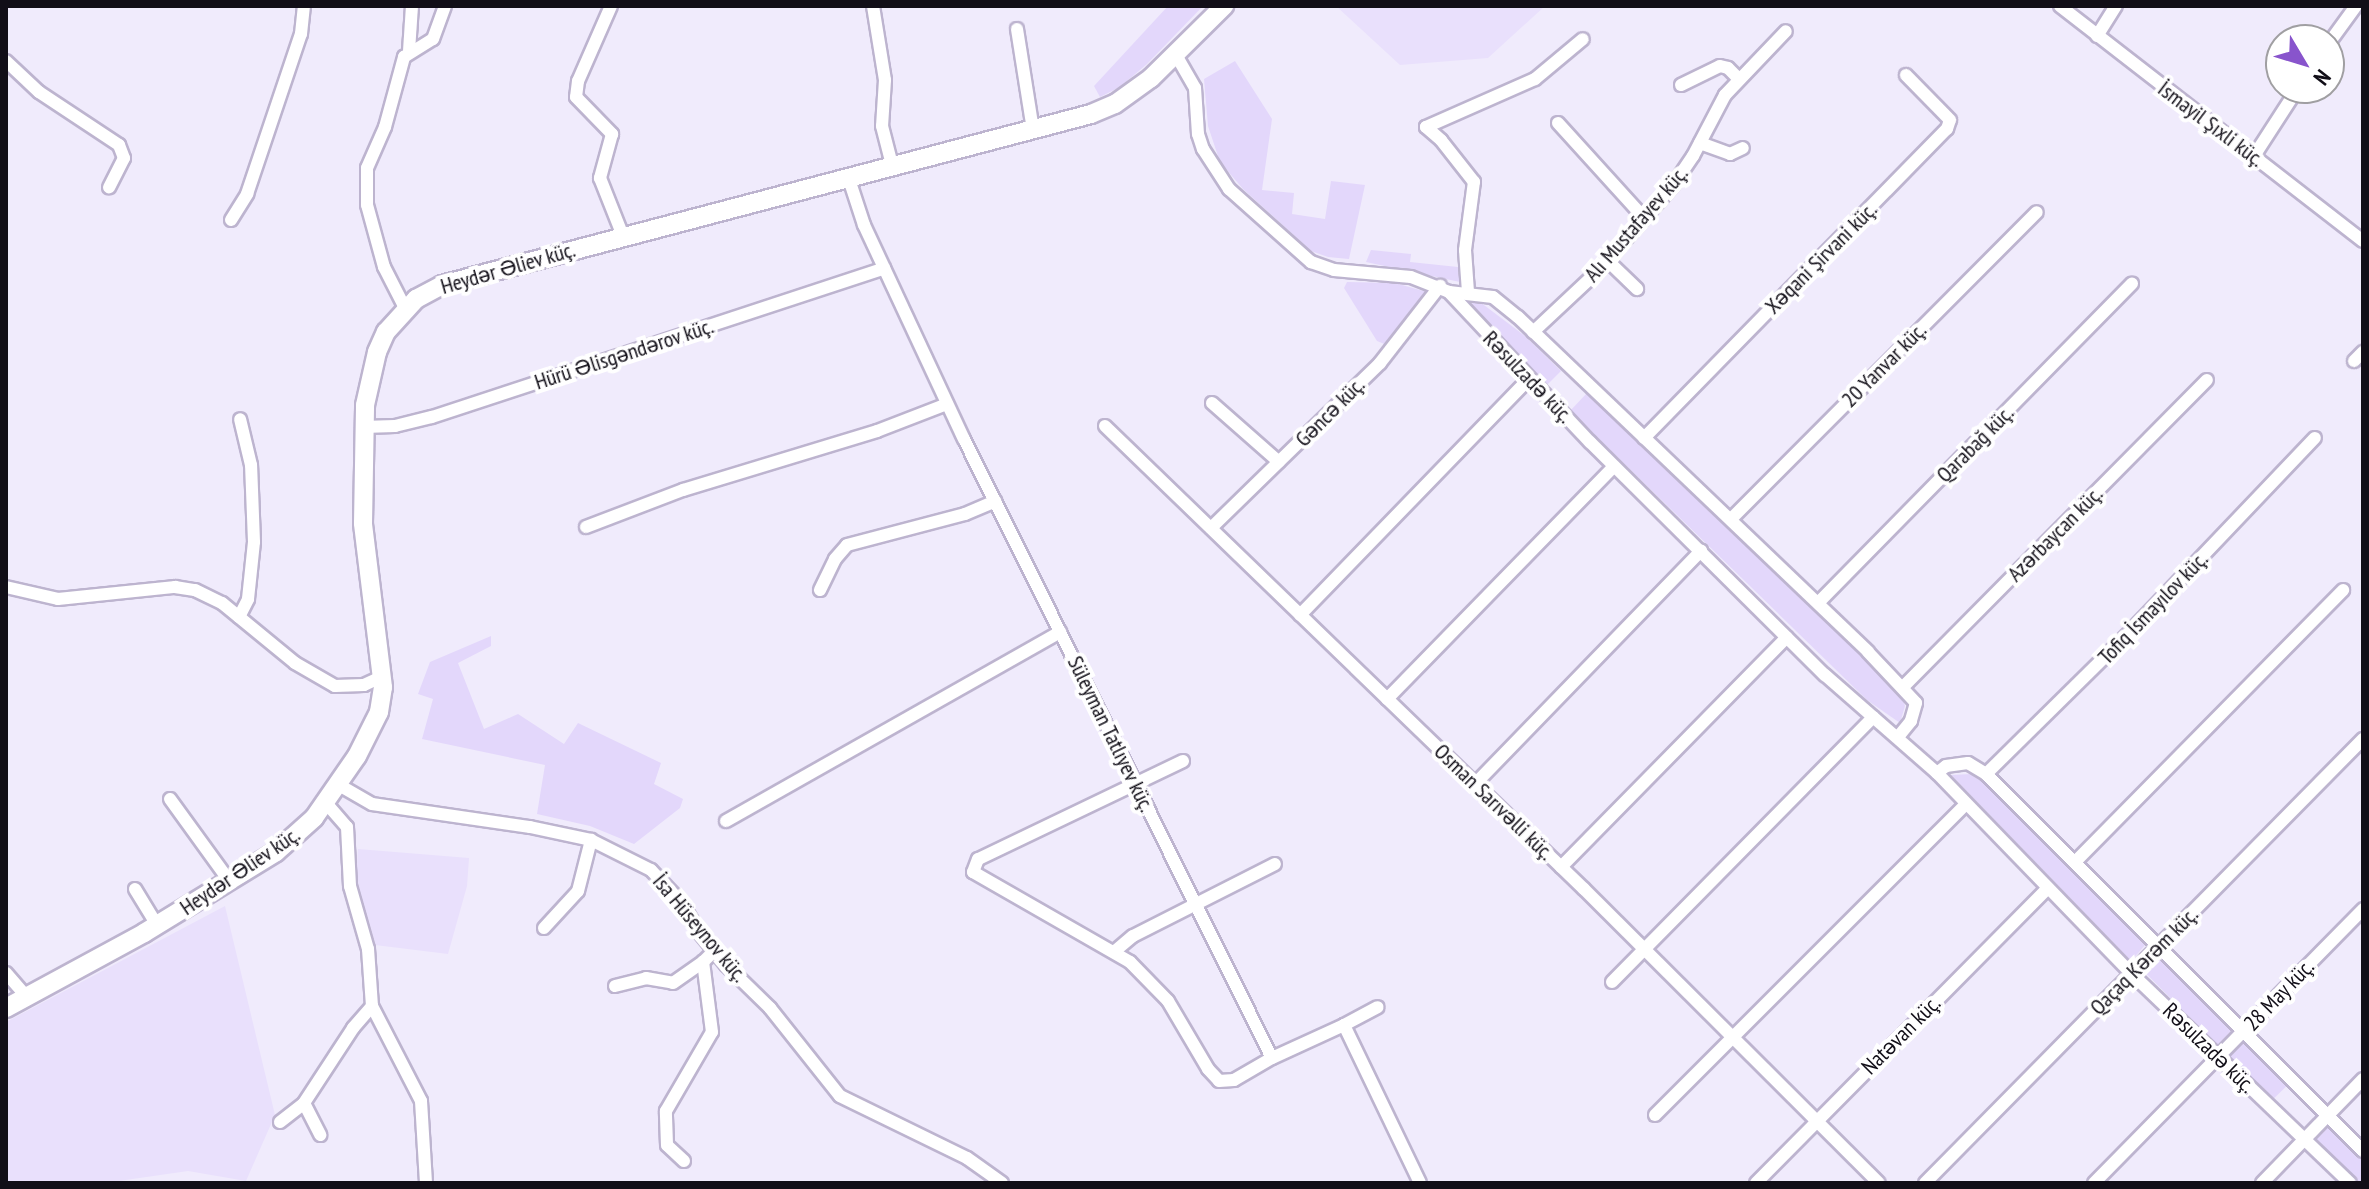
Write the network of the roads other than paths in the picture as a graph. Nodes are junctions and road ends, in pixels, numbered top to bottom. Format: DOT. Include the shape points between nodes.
graph roads {
  1 [pos="304,6"];
  2 [pos="412,6"];
  3 [pos="445,6"];
  4 [pos="611,6"];
  5 [pos="873,6"];
  6 [pos="1224,6"];
  7 [pos="2060,6"];
  8 [pos="2116,6"];
  9 [pos="2356,6"];
  10 [pos="2343,24"];
  11 [pos="1017,29"];
  12 [pos="1786,31"];
  13 [pos="2097,36"];
  14 [pos="1583,39"];
  15 [pos="409,51"];
  16 [pos="1176,55"];
  17 [pos="6,61"];
  18 [pos="1906,75"];
  19 [pos="1738,78"];
  20 [pos="1681,85"];
  21 [pos="2288,104"];
  22 [pos="1558,123"];
  23 [pos="1033,130"];
  24 [pos="1700,143"];
  25 [pos="1743,148"];
  26 [pos="2254,156"];
  27 [pos="892,165"];
  28 [pos="848,176"];
  29 [pos="109,187"];
  30 [pos="2037,212"];
  31 [pos="1644,218"];
  32 [pos="231,220"];
  33 [pos="623,236"];
  34 [pos="2363,241"];
  35 [pos="1607,260"];
  36 [pos="884,268"];
  37 [pos="2132,284"];
  38 [pos="1445,289"];
  39 [pos="1637,289"];
  40 [pos="1468,292"];
  41 [pos="405,308"];
  42 [pos="1533,332"];
  43 [pos="1529,379"];
  44 [pos="2207,380"];
  45 [pos="1212,403"];
  46 [pos="947,404"];
  47 [pos="240,419"];
  48 [pos="1105,426"];
  49 [pos="363,427"];
  50 [pos="1644,438"];
  51 [pos="2315,438"];
  52 [pos="1279,462"];
  53 [pos="1614,466"];
  54 [pos="995,501"];
  55 [pos="1731,519"];
  56 [pos="586,527"];
  57 [pos="1211,528"];
  58 [pos="1701,551"];
  59 [pos="6,587"];
  60 [pos="820,590"];
  61 [pos="2343,590"];
  62 [pos="1818,603"];
  63 [pos="1300,615"];
  64 [pos="239,617"];
  65 [pos="1060,632"];
  66 [pos="1787,637"];
  67 [pos="383,676"];
  68 [pos="1903,687"];
  69 [pos="1387,699"];
  70 [pos="1873,717"];
  71 [pos="1898,737"];
  72 [pos="2363,739"];
  73 [pos="1183,761"];
  74 [pos="1937,773"];
  75 [pos="1986,774"];
  76 [pos="1475,784"];
  77 [pos="339,785"];
  78 [pos="1136,785"];
  79 [pos="170,799"];
  80 [pos="326,803"];
  81 [pos="1966,804"];
  82 [pos="726,821"];
  83 [pos="591,840"];
  84 [pos="2075,862"];
  85 [pos="1275,864"];
  86 [pos="1561,867"];
  87 [pos="230,882"];
  88 [pos="2048,888"];
  89 [pos="135,889"];
  90 [pos="1195,904"];
  91 [pos="2363,909"];
  92 [pos="157,925"];
  93 [pos="544,928"];
  94 [pos="2159,946"];
  95 [pos="1645,949"];
  96 [pos="714,951"];
  97 [pos="1115,951"];
  98 [pos="703,962"];
  99 [pos="6,973"];
  100 [pos="2132,974"];
  101 [pos="1612,982"];
  102 [pos="615,986"];
  103 [pos="27,997"];
  104 [pos="372,1006"];
  105 [pos="1378,1007"];
  106 [pos="6,1008"];
  107 [pos="1344,1025"];
  108 [pos="2244,1030"];
  109 [pos="1733,1037"];
  110 [pos="2218,1056"];
  111 [pos="1272,1058"];
  112 [pos="2363,1079"];
  113 [pos="304,1103"];
  114 [pos="1655,1115"];
  115 [pos="2328,1115"];
  116 [pos="1815,1120"];
  117 [pos="280,1122"];
  118 [pos="320,1135"];
  119 [pos="2305,1140"];
  120 [pos="2363,1151"];
  121 [pos="684,1161"];
  122 [pos="426,1183"];
  123 [pos="1002,1183"];
  124 [pos="1420,1183"];
  125 [pos="1756,1183"];
  126 [pos="1879,1183"];
  127 [pos="1925,1183"];
  128 [pos="2094,1183"];
  129 [pos="2262,1183"];
  130 [pos="2350,1183"];
  1 -- 32 [label="street" via="301,34 247,194"];
  2 -- 15 [label="street"];
  3 -- 15 [label="street" via="433,39"];
  4 -- 33 [label="street" via="576,97 612,134 600,178"];
  5 -- 27 [label="street" via="885,80 882,126"];
  6 -- 16 [label="main road, Heydər Əliev küç."];
  7 -- 13 [label="street, İsmayil Şıxli küç."];
  8 -- 13 [label="street"];
  9 -- 10 [label="street"];
  11 -- 23 [label="street"];
  12 -- 19 [label="street, Alı Mustafayev küç."];
  13 -- 26 [label="street, İsmayil Şıxli küç."];
  14 -- 40 [label="street" via="1535,79 1426,127 1474,182 1465,250"];
  15 -- 41 [label="street" via="399,66 366,185 384,267"];
  16 -- 23 [label="main road, Heydər Əliev küç." via="1115,104"];
  16 -- 38 [label="street" via="1195,88 1198,134 1214,171 1301,255 1334,270 1411,277"];
  17 -- 29 [label="street" via="39,92 119,145 124,158"];
  18 -- 50 [label="street, Xəqani Şirvani küç." via="1950,120 1947,129"];
  19 -- 20 [label="street" via="1720,66"];
  19 -- 24 [label="street, Alı Mustafayev küç."];
  21 -- 26 [label="street"];
  22 -- 31 [label="street"];
  23 -- 27 [label="main road, Heydər Əliev küç."];
  24 -- 25 [label="street" via="1730,154"];
  24 -- 31 [label="street, Alı Mustafayev küç." via="1685,170"];
  26 -- 34 [label="street, İsmayil Şıxli küç."];
  27 -- 28 [label="main road, Heydər Əliev küç."];
  28 -- 33 [label="main road, Heydər Əliev küç."];
  28 -- 36 [label="street, Süleyman Tatlıyev küç."];
  30 -- 55 [label="street, 20 Yanvar küç."];
  31 -- 35 [label="street, Alı Mustafayev küç."];
  33 -- 41 [label="main road, Heydər Əliev küç." via="442,285"];
  35 -- 39 [label="street"];
  35 -- 42 [label="street, Alı Mustafayev küç."];
  36 -- 46 [label="street, Süleyman Tatlıyev küç."];
  36 -- 49 [label="street, Hürü Əlisgəndərov küç." via="421,421"];
  37 -- 62 [label="street, Qarabağ küç."];
  38 -- 40 [label="street"];
  38 -- 43 [label="street, Rəsulzadə küç."];
  38 -- 52 [label="street, Gəncə küç." via="1380,363"];
  40 -- 42 [label="street" via="1493,297"];
  41 -- 49 [label="main road, Heydər Əliev küç." via="377,352"];
  42 -- 50 [label="street"];
  43 -- 53 [label="street, Rəsulzadə küç."];
  43 -- 63 [label="street"];
  44 -- 68 [label="street, Azərbaycan küç."];
  45 -- 52 [label="street"];
  46 -- 54 [label="street, Süleyman Tatlıyev küç."];
  46 -- 56 [label="street"];
  47 -- 64 [label="street" via="251,465 254,542 248,599"];
  48 -- 57 [label="street, Osman Sarıvəlli küç."];
  49 -- 67 [label="main road, Heydər Əliev küç." via="363,523"];
  50 -- 55 [label="street"];
  51 -- 75 [label="street, Tofiq İsmayılov küç."];
  52 -- 57 [label="street, Gəncə küç."];
  53 -- 58 [label="street, Rəsulzadə küç."];
  53 -- 69 [label="street"];
  54 -- 60 [label="street" via="847,545"];
  54 -- 65 [label="street, Süleyman Tatlıyev küç."];
  55 -- 62 [label="street"];
  57 -- 63 [label="street, Osman Sarıvəlli küç."];
  58 -- 66 [label="street, Rəsulzadə küç."];
  58 -- 76 [label="street"];
  59 -- 64 [label="street" via="58,599 175,587 211,596"];
  61 -- 84 [label="street"];
  62 -- 68 [label="street"];
  63 -- 69 [label="street, Osman Sarıvəlli küç."];
  64 -- 67 [label="street" via="295,663 335,686 364,685"];
  65 -- 78 [label="street, Süleyman Tatlıyev küç."];
  65 -- 82 [label="street"];
  66 -- 70 [label="street, Rəsulzadə küç."];
  66 -- 86 [label="street"];
  67 -- 77 [label="main road, Heydər Əliev küç." via="379,712"];
  68 -- 71 [label="street" via="1916,709"];
  69 -- 76 [label="street, Osman Sarıvəlli küç."];
  70 -- 71 [label="street, Rəsulzadə küç."];
  70 -- 95 [label="street"];
  71 -- 74 [label="street, Rəsulzadə küç."];
  72 -- 94 [label="street, Qaçaq Kərəm küç."];
  73 -- 78 [label="street"];
  74 -- 75 [label="street" via="1968,763"];
  74 -- 81 [label="street, Rəsulzadə küç."];
  75 -- 84 [label="street"];
  76 -- 86 [label="street, Osman Sarıvəlli küç."];
  77 -- 80 [label="main road, Heydər Əliev küç."];
  77 -- 83 [label="street, İsa Hüseynov küç." via="372,804"];
  78 -- 90 [label="street, Süleyman Tatlıyev küç."];
  78 -- 97 [label="street" via="973,865 978,876"];
  79 -- 87 [label="street"];
  80 -- 87 [label="main road, Heydər Əliev küç." via="288,842"];
  80 -- 104 [label="street" via="347,827 350,886 368,949"];
  81 -- 88 [label="street, Rəsulzadə küç."];
  81 -- 109 [label="street"];
  83 -- 93 [label="street" via="578,891"];
  83 -- 96 [label="street, İsa Hüseynov küç." via="665,882"];
  84 -- 94 [label="street"];
  85 -- 90 [label="street"];
  86 -- 95 [label="street, Osman Sarıvəlli küç."];
  87 -- 92 [label="main road, Heydər Əliev küç."];
  88 -- 100 [label="street, Rəsulzadə küç."];
  88 -- 116 [label="street, Natəvan küç."];
  89 -- 92 [label="street"];
  90 -- 97 [label="street"];
  90 -- 111 [label="street, Süleyman Tatlıyev küç."];
  91 -- 108 [label="street, 28 May küç."];
  92 -- 103 [label="main road, Heydər Əliev küç."];
  94 -- 100 [label="street, Qaçaq Kərəm küç."];
  94 -- 108 [label="street"];
  95 -- 101 [label="street"];
  95 -- 109 [label="street, Osman Sarıvəlli küç."];
  96 -- 98 [label="street"];
  96 -- 123 [label="street, İsa Hüseynov küç." via="770,1008 840,1096 967,1158"];
  97 -- 111 [label="street" via="1168,1001 1219,1081 1234,1080"];
  98 -- 102 [label="street" via="673,983 646,978"];
  98 -- 121 [label="street" via="712,1032 666,1111 664,1133 674,1155"];
  99 -- 103 [label="street"];
  100 -- 110 [label="street, Rəsulzadə küç."];
  100 -- 127 [label="street, Qaçaq Kərəm küç."];
  103 -- 106 [label="main road, Heydər Əliev küç."];
  104 -- 113 [label="street"];
  104 -- 122 [label="street" via="421,1101"];
  105 -- 107 [label="street"];
  107 -- 111 [label="street"];
  107 -- 124 [label="street"];
  108 -- 110 [label="street, 28 May küç."];
  108 -- 115 [label="street"];
  109 -- 114 [label="street"];
  109 -- 116 [label="street, Osman Sarıvəlli küç."];
  110 -- 119 [label="street, Rəsulzadə küç."];
  110 -- 128 [label="street, 28 May küç."];
  112 -- 115 [label="street"];
  113 -- 117 [label="street"];
  113 -- 118 [label="street"];
  115 -- 119 [label="street"];
  115 -- 120 [label="street"];
  116 -- 125 [label="street, Natəvan küç."];
  116 -- 126 [label="street, Osman Sarıvəlli küç."];
  119 -- 129 [label="street"];
  119 -- 130 [label="street, Rəsulzadə küç."];
}
